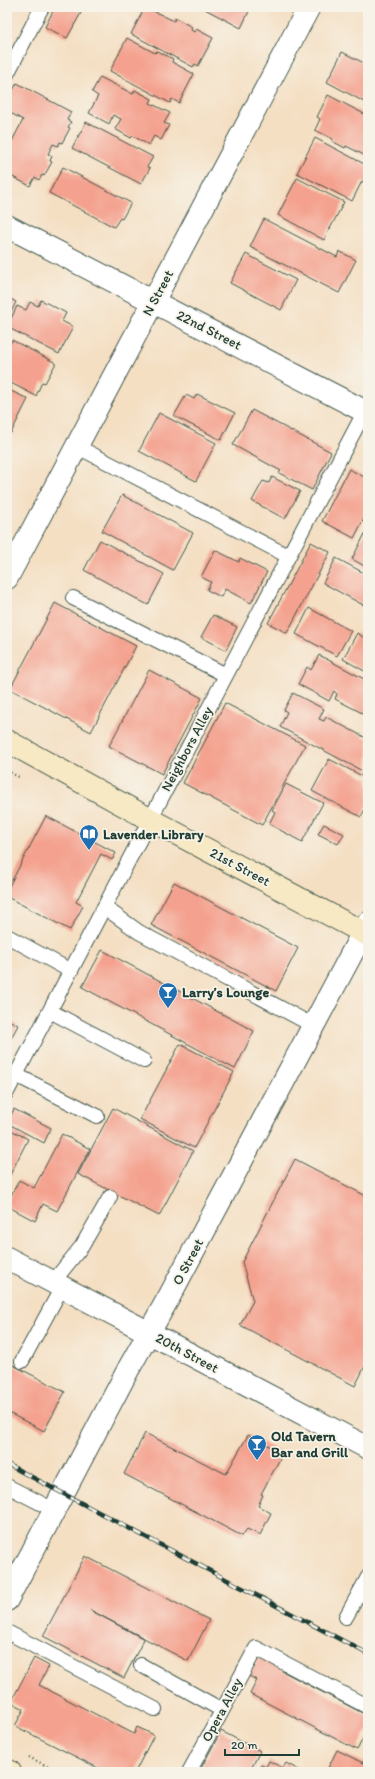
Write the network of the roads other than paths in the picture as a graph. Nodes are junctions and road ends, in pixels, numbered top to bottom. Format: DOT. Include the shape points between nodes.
graph roads {
  1 [pos="42,7"];
  2 [pos="309,7"];
  3 [pos="7,74"];
  4 [pos="7,226"];
  5 [pos="154,301"];
  6 [pos="367,410"];
  7 [pos="76,446"];
  8 [pos="288,556"];
  9 [pos="10,565"];
  10 [pos="73,598"];
  11 [pos="226,675"];
  12 [pos="7,741"];
  13 [pos="151,820"];
  14 [pos="104,907"];
  15 [pos="366,930"];
  16 [pos="7,936"];
  17 [pos="71,971"];
  18 [pos="50,1010"];
  19 [pos="314,1026"];
  20 [pos="144,1061"];
  21 [pos="16,1075"];
  22 [pos="7,1092"];
  23 [pos="97,1116"];
  24 [pos="110,1197"];
  25 [pos="7,1258"];
  26 [pos="57,1285"];
  27 [pos="150,1333"];
  28 [pos="22,1361"];
  29 [pos="366,1442"];
  30 [pos="7,1486"];
  31 [pos="54,1510"];
  32 [pos="368,1577"];
  33 [pos="7,1600"];
  34 [pos="346,1617"];
  35 [pos="7,1632"];
  36 [pos="141,1665"];
  37 [pos="368,1706"];
  38 [pos="155,1709"];
  39 [pos="222,1710"];
  40 [pos="7,1770"];
  41 [pos="10,1772"];
  42 [pos="189,1772"];
  1 -- 3 [label="lane"];
  2 -- 5 [label="street, N Street"];
  4 -- 5 [label="street, 22nd Street"];
  5 -- 6 [label="street, 22nd Street"];
  5 -- 7 [label="street, N Street"];
  6 -- 8 [label="lane, Neighbors Alley"];
  7 -- 8 [label="lane"];
  7 -- 9 [label="street, N Street"];
  8 -- 11 [label="lane, Neighbors Alley"];
  10 -- 11 [label="lane"];
  11 -- 13 [label="lane, Neighbors Alley"];
  12 -- 13 [label="main road, 21st Street"];
  13 -- 14 [label="lane, Neighbors Alley"];
  13 -- 15 [label="main road, 21st Street"];
  14 -- 17 [label="lane, Neighbors Alley"];
  14 -- 19 [label="lane" via="140,932"];
  15 -- 19 [label="street, O Street"];
  16 -- 17 [label="lane"];
  17 -- 18 [label="lane, Neighbors Alley"];
  18 -- 20 [label="lane"];
  18 -- 21 [label="lane, Neighbors Alley"];
  19 -- 27 [label="street, O Street"];
  21 -- 22 [label="lane, Neighbors Alley"];
  21 -- 23 [label="lane"];
  24 -- 26 [label="lane"];
  25 -- 26 [label="street, 20th Street"];
  26 -- 27 [label="street, 20th Street"];
  26 -- 28 [label="lane"];
  27 -- 29 [label="street, 20th Street"];
  27 -- 31 [label="street, O Street"];
  30 -- 31 [label="lane"];
  31 -- 33 [label="street, O Street"];
  32 -- 34 [label="lane"];
  35 -- 38 [label="lane"];
  36 -- 39 [label="lane"];
  37 -- 39 [label="lane, Opera Alley" via="256,1648"];
  39 -- 42 [label="lane, Opera Alley"];
  40 -- 41 [label="main road"];
}
